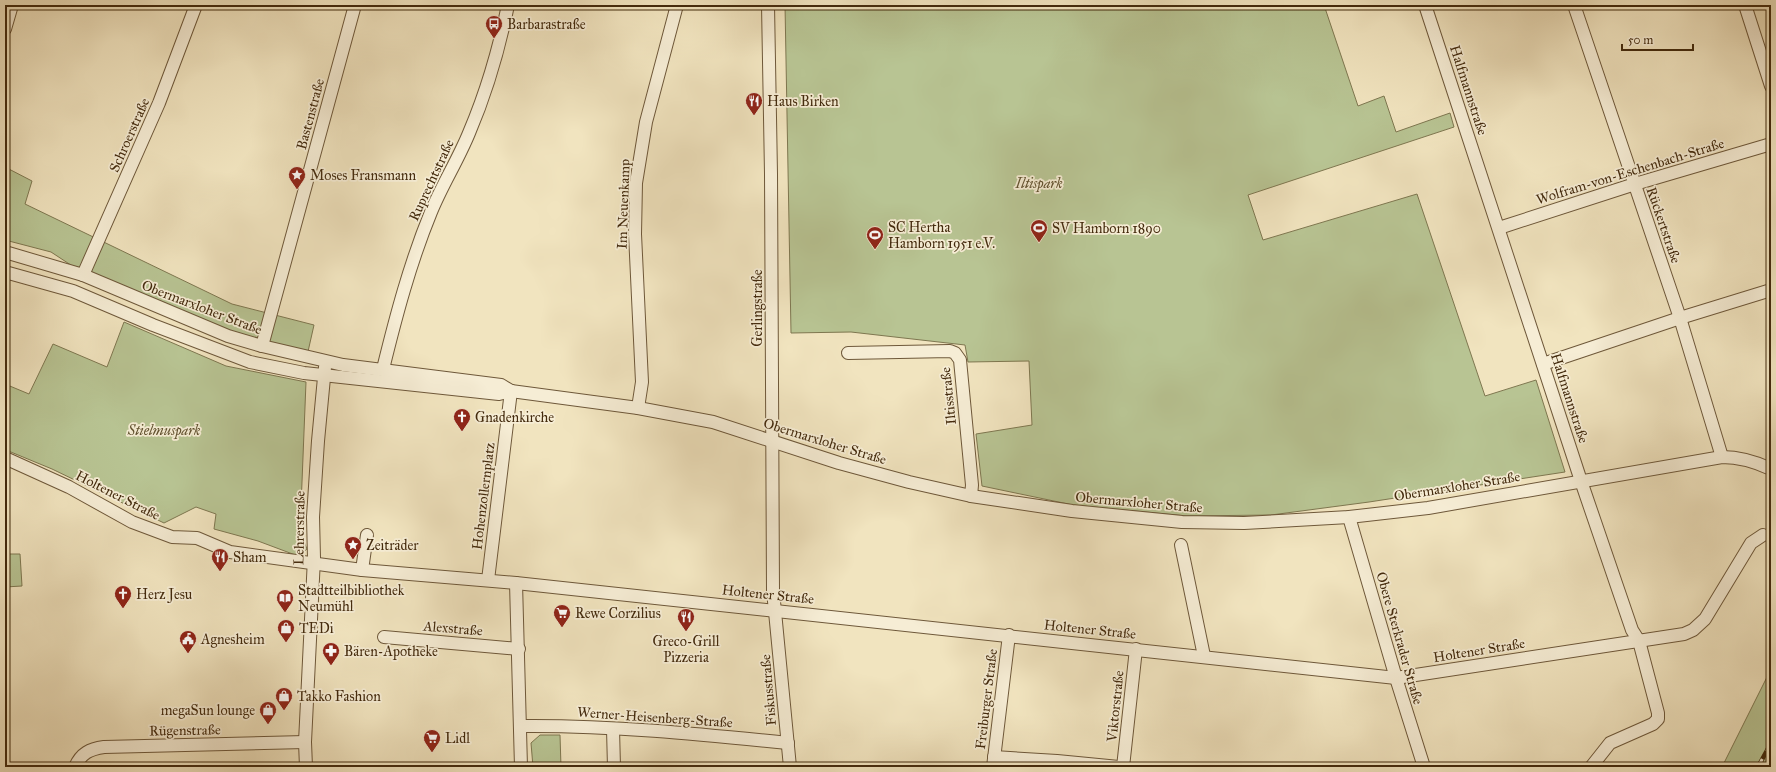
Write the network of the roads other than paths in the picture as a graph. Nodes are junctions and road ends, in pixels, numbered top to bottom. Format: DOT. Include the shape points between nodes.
graph roads {
  1 [pos="12,5"];
  2 [pos="196,5"];
  3 [pos="355,5"];
  4 [pos="508,5"];
  5 [pos="677,5"];
  6 [pos="768,5"];
  7 [pos="1425,5"];
  8 [pos="1574,5"];
  9 [pos="1745,5"];
  10 [pos="5,29"];
  11 [pos="1771,86"];
  12 [pos="1771,144"];
  13 [pos="1635,184"];
  14 [pos="1499,228"];
  15 [pos="5,252"];
  16 [pos="5,272"];
  17 [pos="83,274"];
  18 [pos="1771,290"];
  19 [pos="1680,318"];
  20 [pos="262,346"];
  21 [pos="848,352"];
  22 [pos="326,362"];
  23 [pos="1543,364"];
  24 [pos="383,369"];
  25 [pos="324,375"];
  26 [pos="510,391"];
  27 [pos="638,408"];
  28 [pos="772,441"];
  29 [pos="1722,457"];
  30 [pos="5,458"];
  31 [pos="1771,469"];
  32 [pos="1581,481"];
  33 [pos="971,496"];
  34 [pos="1350,517"];
  35 [pos="367,534"];
  36 [pos="1763,536"];
  37 [pos="1180,544"];
  38 [pos="314,564"];
  39 [pos="362,570"];
  40 [pos="488,580"];
  41 [pos="516,583"];
  42 [pos="775,610"];
  43 [pos="1009,636"];
  44 [pos="384,637"];
  45 [pos="1639,641"];
  46 [pos="519,649"];
  47 [pos="1136,649"];
  48 [pos="1204,656"];
  49 [pos="1396,678"];
  50 [pos="520,726"];
  51 [pos="613,729"];
  52 [pos="305,742"];
  53 [pos="788,743"];
  54 [pos="1601,754"];
  55 [pos="994,762"];
  56 [pos="75,767"];
  57 [pos="306,767"];
  58 [pos="521,767"];
  59 [pos="614,767"];
  60 [pos="790,767"];
  61 [pos="1119,767"];
  62 [pos="1123,767"];
  63 [pos="1424,767"];
  64 [pos="1591,767"];
  65 [pos="1605,767"];
  1 -- 10 [label="street"];
  2 -- 17 [label="street, Schroerstraße" via="159,103"];
  3 -- 20 [label="street, Bastenstraße"];
  4 -- 24 [label="street, Ruprechtstraße" via="498,53 485,93 469,134 431,212 413,260"];
  5 -- 27 [label="street, Im Neuenkamp" via="646,122 636,183 635,234 642,382"];
  6 -- 28 [label="street, Gerlingstraße"];
  7 -- 14 [label="street, Halfmannstraße"];
  8 -- 13 [label="street, Rückertstraße"];
  9 -- 11 [label="street"];
  12 -- 13 [label="street, Wolfram-von-Eschenbach-Straße"];
  13 -- 14 [label="street, Wolfram-von-Eschenbach-Straße"];
  13 -- 19 [label="street, Rückertstraße"];
  14 -- 23 [label="street, Halfmannstraße"];
  15 -- 17 [label="street, Obermarxloher Straße"];
  16 -- 25 [label="street, Obermarxloher Straße" via="73,291 250,362"];
  17 -- 20 [label="street, Obermarxloher Straße" via="221,333"];
  18 -- 19 [label="street"];
  19 -- 23 [label="street"];
  19 -- 29 [label="street, Rückertstraße"];
  20 -- 22 [label="street, Obermarxloher Straße"];
  21 -- 33 [label="street, Iltisstraße" via="956,353 960,360"];
  22 -- 24 [label="street, Obermarxloher Straße"];
  22 -- 25 [label="street, Lehrerstraße"];
  23 -- 32 [label="street, Halfmannstraße"];
  24 -- 26 [label="street, Obermarxloher Straße" via="501,386"];
  25 -- 26 [label="street, Obermarxloher Straße" via="499,394"];
  25 -- 38 [label="street, Lehrerstraße" via="313,517"];
  26 -- 27 [label="street, Obermarxloher Straße"];
  26 -- 40 [label="street, Hohenzollernplatz"];
  27 -- 28 [label="street, Obermarxloher Straße" via="713,422"];
  28 -- 33 [label="street, Obermarxloher Straße" via="886,476"];
  28 -- 42 [label="street, Gerlingstraße"];
  29 -- 31 [label="street, Obermarxloher Straße" via="1753,460"];
  29 -- 32 [label="street, Obermarxloher Straße"];
  30 -- 38 [label="street, Holtener Straße" via="69,487 132,522 172,537 197,538 230,552"];
  32 -- 34 [label="street, Obermarxloher Straße" via="1428,508"];
  32 -- 45 [label="street, Halfmannstraße" via="1632,630"];
  33 -- 34 [label="street, Obermarxloher Straße" via="1072,512 1182,522 1244,523"];
  34 -- 49 [label="street, Obere Sterkrader Straße"];
  35 -- 39 [label="street"];
  36 -- 45 [label="street, Holtener Straße" via="1751,543 1700,625 1684,634"];
  37 -- 48 [label="street"];
  38 -- 39 [label="street, Holtener Straße"];
  38 -- 52 [label="street, Lehrerstraße"];
  39 -- 40 [label="street, Holtener Straße"];
  40 -- 41 [label="street, Holtener Straße"];
  41 -- 42 [label="street, Holtener Straße"];
  41 -- 46 [label="street"];
  42 -- 43 [label="street, Holtener Straße"];
  42 -- 53 [label="street, Fiskusstraße"];
  43 -- 47 [label="street, Holtener Straße"];
  43 -- 55 [label="street, Freiburger Straße"];
  44 -- 46 [label="street, Alexstraße"];
  45 -- 49 [label="street, Holtener Straße"];
  45 -- 54 [label="street, Halfmannstraße" via="1658,719 1653,724 1610,744"];
  46 -- 50 [label="street"];
  47 -- 48 [label="street, Holtener Straße"];
  47 -- 62 [label="street, Viktorstraße"];
  48 -- 49 [label="street, Holtener Straße"];
  49 -- 63 [label="street, Obere Sterkrader Straße"];
  50 -- 51 [label="street, Werner-Heisenberg-Straße" via="554,725"];
  50 -- 58 [label="street"];
  51 -- 53 [label="street, Werner-Heisenberg-Straße"];
  51 -- 59 [label="street"];
  52 -- 56 [label="street, Rügenstraße" via="91,748 81,756"];
  52 -- 57 [label="street, Lehrerstraße"];
  53 -- 60 [label="street, Fiskusstraße"];
  54 -- 64 [label="street, Halfmannstraße"];
  54 -- 65 [label="street"];
  55 -- 61 [label="street" via="1057,761"];
}
